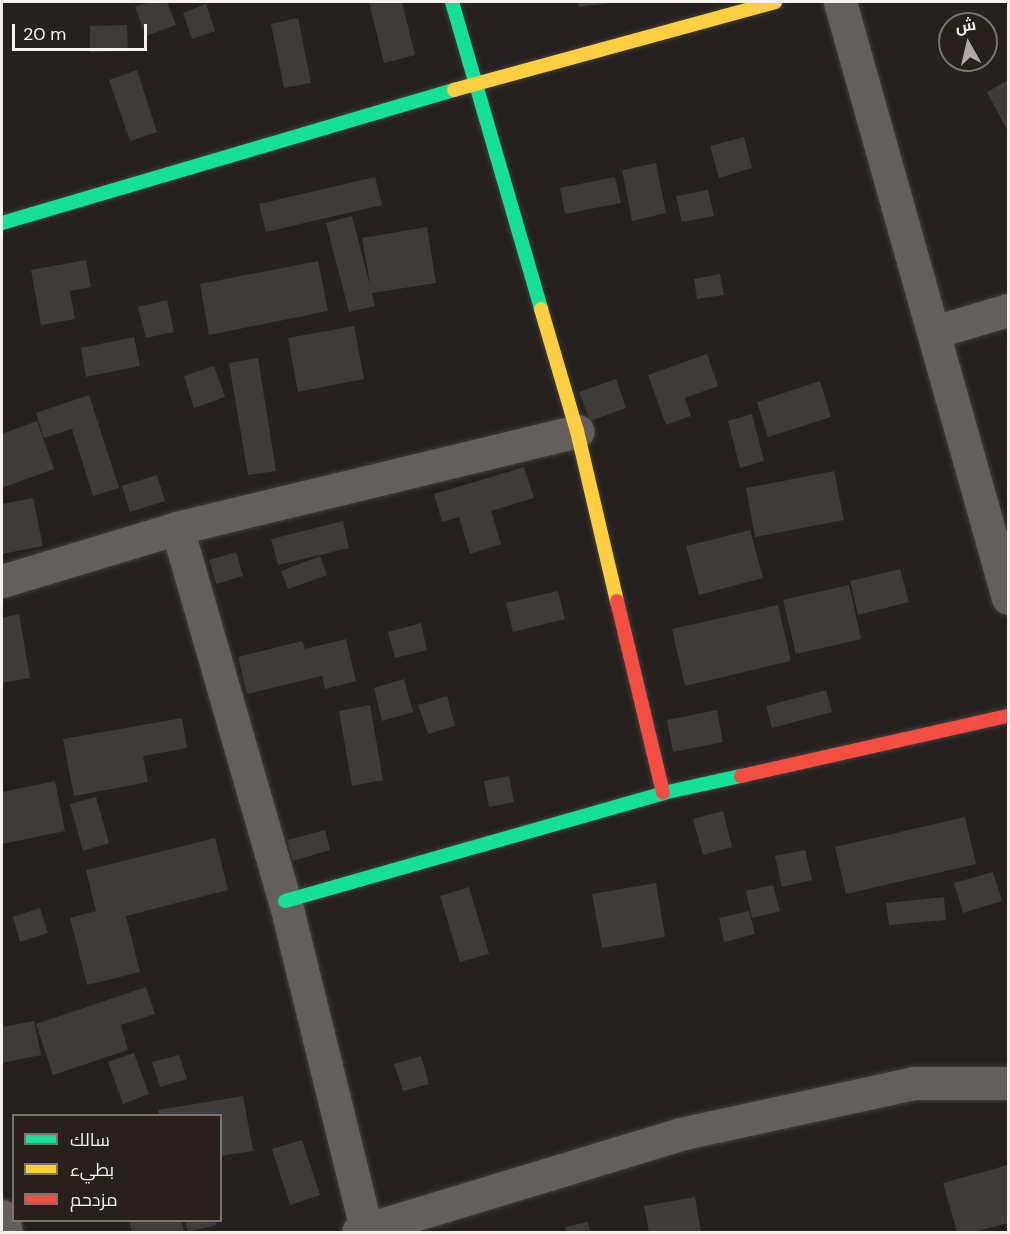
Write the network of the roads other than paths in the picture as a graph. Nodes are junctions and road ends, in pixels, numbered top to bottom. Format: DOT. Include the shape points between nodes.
graph roads {
  1 [pos="452,2"];
  2 [pos="775,2"];
  3 [pos="840,2"];
  4 [pos="477,83"];
  5 [pos="2,223"];
  6 [pos="1008,310"];
  7 [pos="934,332"];
  8 [pos="577,431"];
  9 [pos="177,528"];
  10 [pos="2,581"];
  11 [pos="1008,598"];
  12 [pos="1008,716"];
  13 [pos="663,793"];
  14 [pos="285,901"];
  15 [pos="1008,1083"];
  16 [pos="2,1216"];
  17 [pos="364,1232"];
  18 [pos="6,1233"];
  1 -- 4 [label="street"];
  2 -- 4 [label="street"];
  3 -- 7 [label="street"];
  4 -- 5 [label="street"];
  4 -- 8 [label="street"];
  6 -- 7 [label="street"];
  7 -- 11 [label="street"];
  8 -- 9 [label="street"];
  8 -- 13 [label="street"];
  9 -- 10 [label="street"];
  9 -- 14 [label="street"];
  12 -- 13 [label="street"];
  13 -- 14 [label="street"];
  14 -- 17 [label="street"];
  15 -- 17 [label="street" via="914,1083 680,1134"];
  16 -- 18 [label="street"];
}
